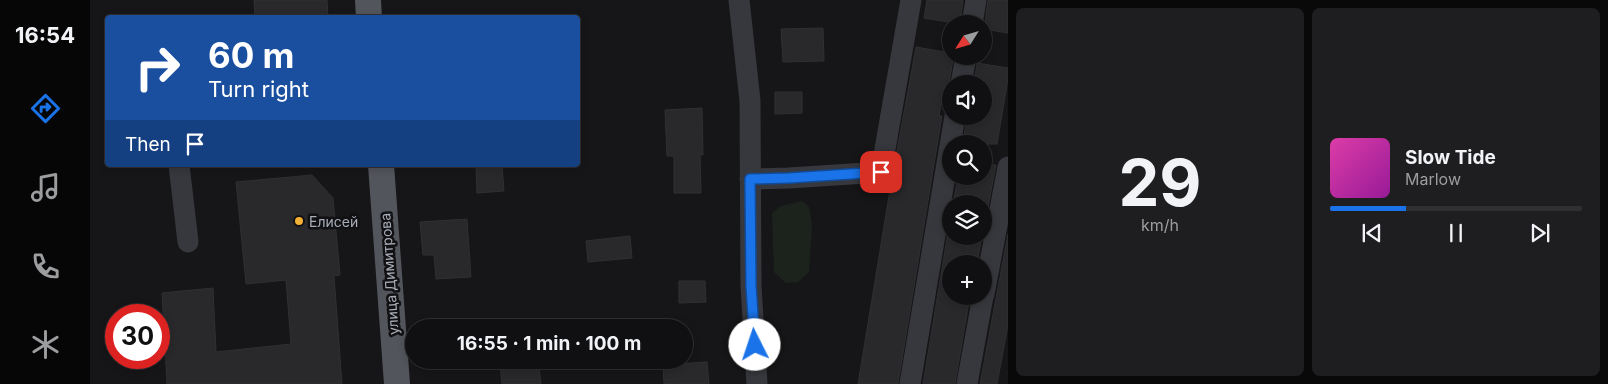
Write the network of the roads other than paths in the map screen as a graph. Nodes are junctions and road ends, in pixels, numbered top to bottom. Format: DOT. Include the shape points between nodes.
graph roads {
  1 [pos="368,0"];
  2 [pos="739,0"];
  3 [pos="911,0"];
  4 [pos="976,0"];
  5 [pos="369,15"];
  6 [pos="974,15"];
  7 [pos="953,125"];
  8 [pos="178,167"];
  9 [pos="381,167"];
  10 [pos="1008,167"];
  11 [pos="750,179"];
  12 [pos="188,242"];
  13 [pos="992,255"];
  14 [pos="982,305"];
  15 [pos="397,384"];
  16 [pos="757,384"];
  17 [pos="910,384"];
  18 [pos="966,384"];
  1 -- 5 [label="main road"];
  2 -- 11 [label="street" via="750,101"];
  3 -- 11 [label="street" via="881,172"];
  4 -- 6 [label="street"];
  7 -- 17 [label="street"];
  8 -- 12 [label="street"];
  9 -- 15 [label="main road, улица Димитрова"];
  10 -- 13 [label="street"];
  11 -- 16 [label="street" via="751,286"];
  14 -- 18 [label="street"];
}
